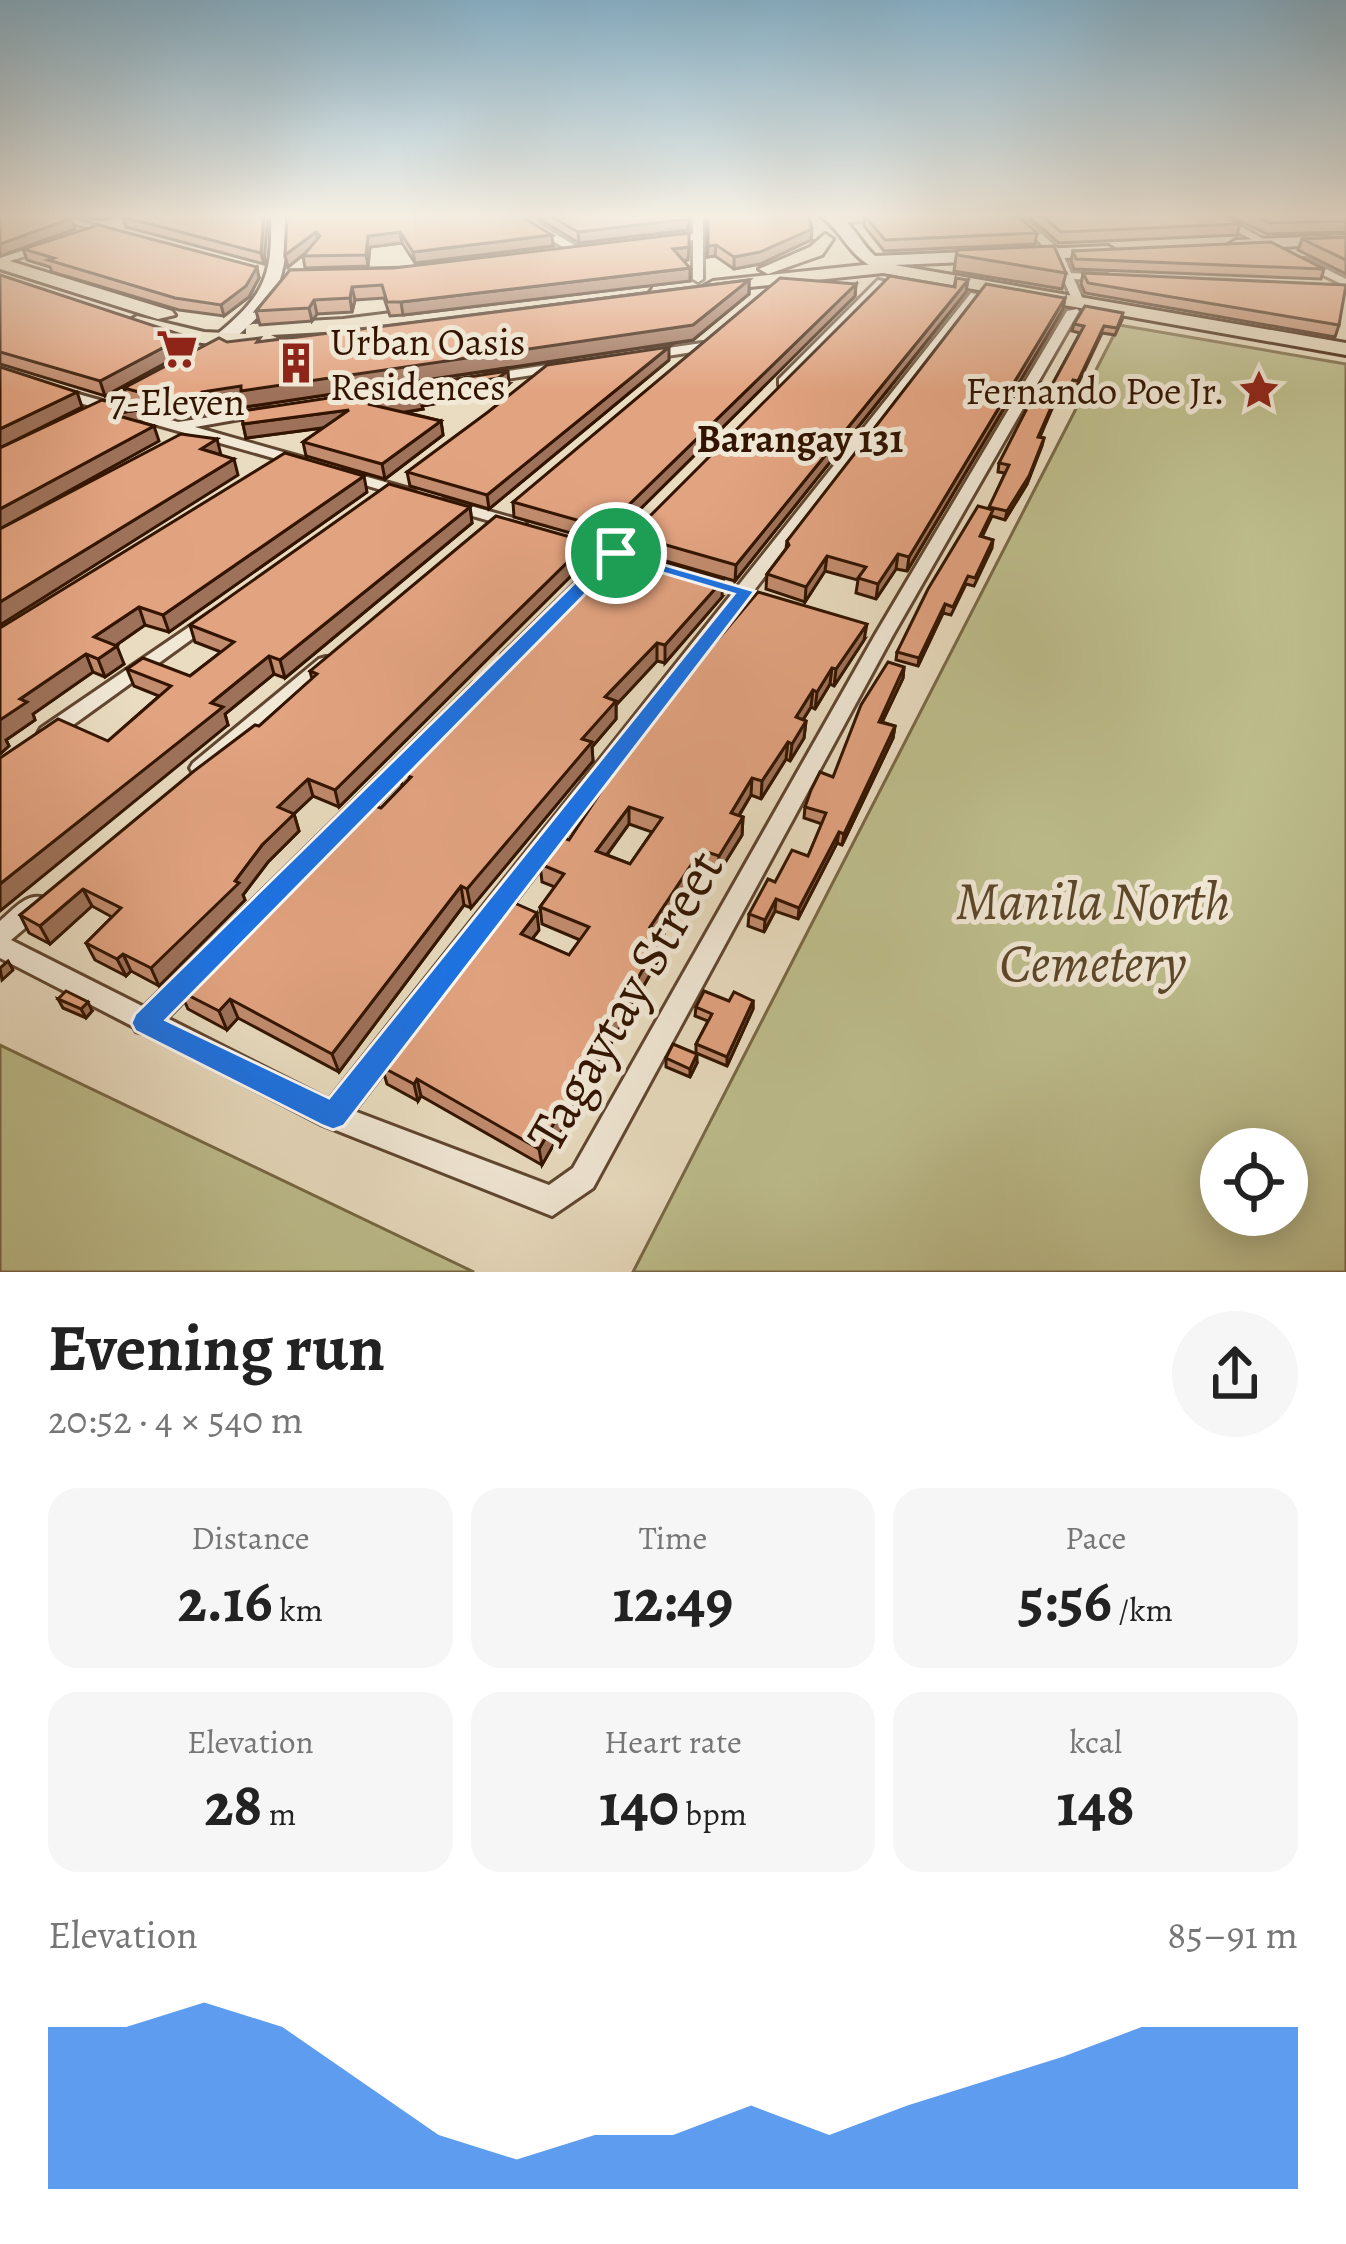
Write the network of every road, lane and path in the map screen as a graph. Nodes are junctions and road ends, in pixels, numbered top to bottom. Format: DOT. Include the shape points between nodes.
graph roads {
  1 [pos="36,273"];
  2 [pos="267,273"];
  3 [pos="698,273"];
  4 [pos="780,273"];
  5 [pos="814,273"];
  6 [pos="814,273"];
  7 [pos="859,273"];
  8 [pos="896,273"];
  9 [pos="954,273"];
  10 [pos="1068,273"];
  11 [pos="280,276"];
  12 [pos="302,276"];
  13 [pos="1070,277"];
  14 [pos="0,278"];
  15 [pos="1115,278"];
  16 [pos="698,279"];
  17 [pos="768,281"];
  18 [pos="1346,285"];
  19 [pos="1323,287"];
  20 [pos="975,295"];
  21 [pos="1076,306"];
  22 [pos="717,333"];
  23 [pos="227,335"];
  24 [pos="702,347"];
  25 [pos="1346,353"];
  26 [pos="197,356"];
  27 [pos="634,356"];
  28 [pos="567,366"];
  29 [pos="545,369"];
  30 [pos="668,375"];
  31 [pos="474,380"];
  32 [pos="43,387"];
  33 [pos="773,393"];
  34 [pos="126,396"];
  35 [pos="510,396"];
  36 [pos="106,406"];
  37 [pos="285,408"];
  38 [pos="85,417"];
  39 [pos="177,435"];
  40 [pos="286,457"];
  41 [pos="307,464"];
  42 [pos="267,469"];
  43 [pos="327,470"];
  44 [pos="407,475"];
  45 [pos="390,488"];
  46 [pos="370,502"];
  47 [pos="663,505"];
  48 [pos="506,511"];
  49 [pos="537,530"];
  50 [pos="480,533"];
  51 [pos="724,585"];
  52 [pos="755,594"];
  53 [pos="234,600"];
  54 [pos="338,652"];
  55 [pos="39,740"];
  56 [pos="178,786"];
  57 [pos="53,890"];
  58 [pos="0,935"];
  59 [pos="0,946"];
  60 [pos="145,1023"];
  61 [pos="333,1116"];
  1 -- 23 [label="main road"];
  2 -- 11 [label="street"];
  3 -- 16 [label="street"];
  4 -- 17 [label="main road"];
  5 -- 17 [label="main road"];
  6 -- 17 [label="main road"];
  7 -- 33 [label="street"];
  8 -- 20 [label="main road"];
  9 -- 21 [label="main road"];
  10 -- 13 [label="street"];
  11 -- 12 [label="street"];
  11 -- 23 [label="main road"];
  13 -- 15 [label="street"];
  13 -- 21 [label="street"];
  14 -- 23 [label="main road" via="155,328"];
  16 -- 17 [label="main road"];
  16 -- 23 [label="main road"];
  17 -- 23 [label="main road" via="345,335"];
  18 -- 19 [label="street"];
  20 -- 21 [label="main road"];
  20 -- 52 [label="street"];
  21 -- 25 [label="main road"];
  21 -- 61 [label="street, Tagaytay Street" via="874,632 583,1178 552,1201"];
  22 -- 24 [label="street"];
  23 -- 26 [label="street"];
  24 -- 27 [label="street"];
  24 -- 30 [label="street"];
  28 -- 29 [label="street"];
  29 -- 31 [label="street"];
  29 -- 35 [label="street"];
  32 -- 36 [label="street"];
  34 -- 36 [label="street"];
  36 -- 38 [label="street"];
  36 -- 39 [label="street"];
  37 -- 39 [label="street"];
  39 -- 40 [label="street" via="197,432"];
  40 -- 41 [label="street"];
  40 -- 42 [label="street"];
  43 -- 45 [label="street"];
  44 -- 45 [label="street"];
  45 -- 46 [label="street"];
  45 -- 48 [label="street"];
  47 -- 60 [label="street"];
  48 -- 49 [label="street"];
  48 -- 50 [label="street"];
  51 -- 52 [label="street"];
  52 -- 61 [label="street"];
  53 -- 55 [label="street"];
  54 -- 56 [label="street"];
  57 -- 58 [label="street"];
  59 -- 60 [label="street, Tagaytay Street"];
  60 -- 61 [label="street, Tagaytay Street"];
}
